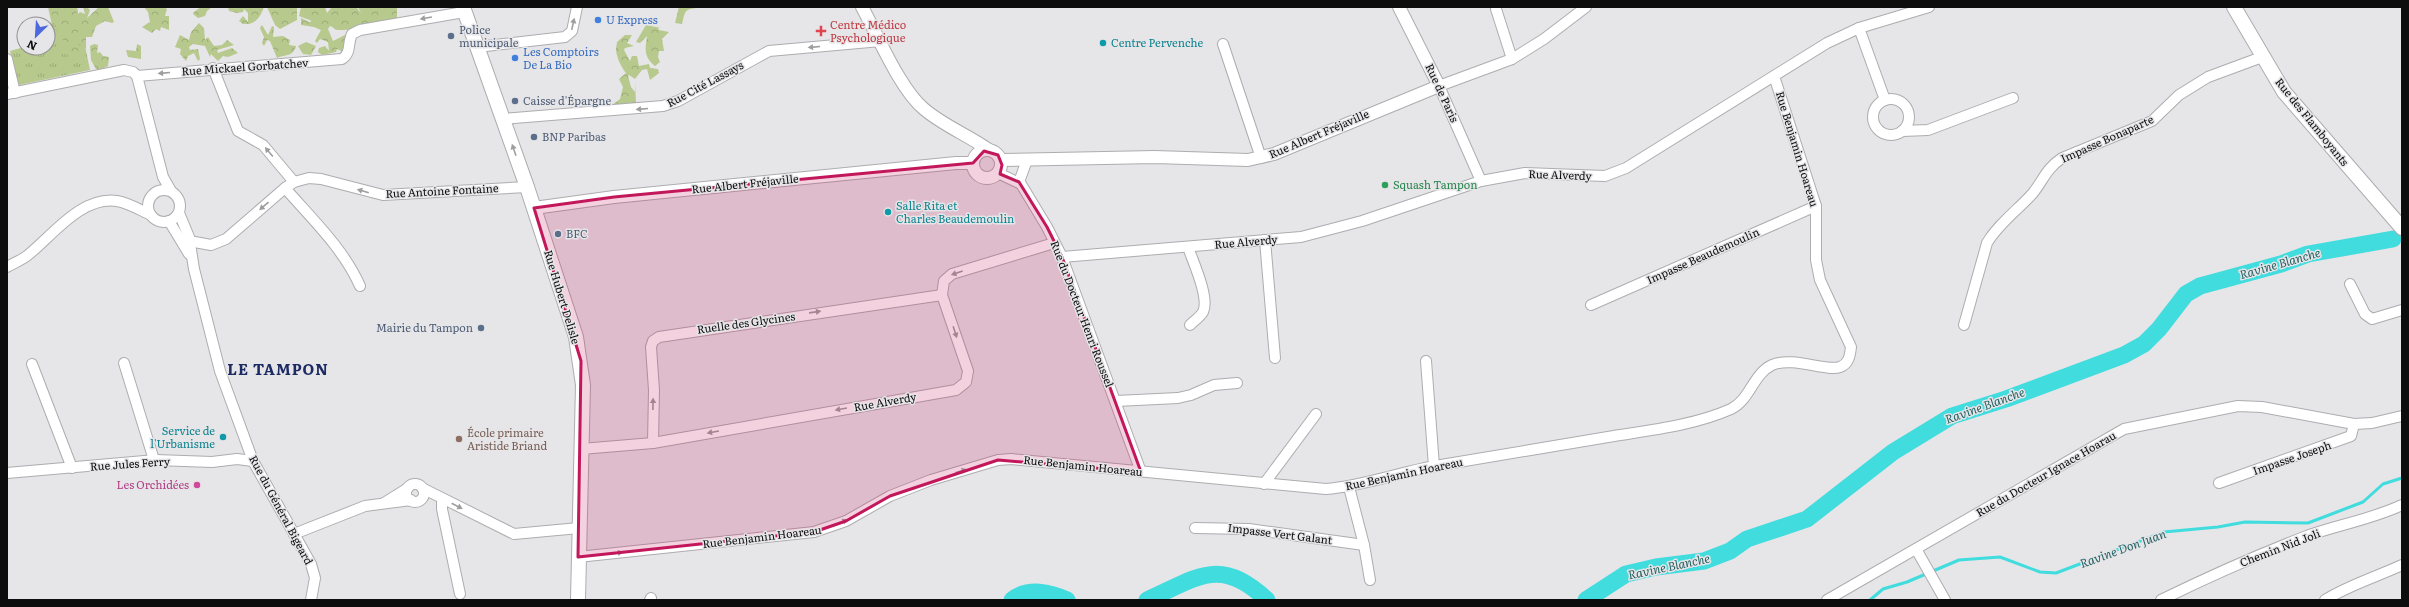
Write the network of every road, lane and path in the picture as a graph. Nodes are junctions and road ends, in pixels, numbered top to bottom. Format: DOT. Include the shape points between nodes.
graph roads {
  1 [pos="577,7"];
  2 [pos="862,7"];
  3 [pos="1399,7"];
  4 [pos="1586,7"];
  5 [pos="1929,7"];
  6 [pos="2234,7"];
  7 [pos="464,9"];
  8 [pos="1496,9"];
  9 [pos="1859,28"];
  10 [pos="880,41"];
  11 [pos="1223,44"];
  12 [pos="477,47"];
  13 [pos="2262,57"];
  14 [pos="7,59"];
  15 [pos="1512,59"];
  16 [pos="213,68"];
  17 [pos="137,76"];
  18 [pos="1774,76"];
  19 [pos="1440,86"];
  20 [pos="11,94"];
  21 [pos="2013,98"];
  22 [pos="1886,100"];
  23 [pos="503,119"];
  24 [pos="1902,131"];
  25 [pos="979,156"];
  26 [pos="1261,158"];
  27 [pos="1027,160"];
  28 [pos="1000,167"];
  29 [pos="163,177"];
  30 [pos="1019,180"];
  31 [pos="1480,181"];
  32 [pos="294,182"];
  33 [pos="527,187"];
  34 [pos="285,188"];
  35 [pos="160,190"];
  36 [pos="172,191"];
  37 [pos="148,201"];
  38 [pos="126,204"];
  39 [pos="1816,206"];
  40 [pos="534,208"];
  41 [pos="179,213"];
  42 [pos="151,215"];
  43 [pos="169,221"];
  44 [pos="2402,228"];
  45 [pos="1265,240"];
  46 [pos="189,241"];
  47 [pos="1054,243"];
  48 [pos="1188,248"];
  49 [pos="1062,257"];
  50 [pos="192,259"];
  51 [pos="7,267"];
  52 [pos="2350,284"];
  53 [pos="360,286"];
  54 [pos="942,295"];
  55 [pos="1591,305"];
  56 [pos="2402,310"];
  57 [pos="1964,325"];
  58 [pos="1190,326"];
  59 [pos="1275,358"];
  60 [pos="1426,361"];
  61 [pos="124,363"];
  62 [pos="32,364"];
  63 [pos="1237,383"];
  64 [pos="1116,401"];
  65 [pos="1316,414"];
  66 [pos="2402,416"];
  67 [pos="2354,424"];
  68 [pos="653,443"];
  69 [pos="581,449"];
  70 [pos="154,460"];
  71 [pos="253,461"];
  72 [pos="1434,466"];
  73 [pos="72,468"];
  74 [pos="1141,472"];
  75 [pos="7,474"];
  76 [pos="2220,483"];
  77 [pos="1264,484"];
  78 [pos="1349,487"];
  79 [pos="408,488"];
  80 [pos="422,488"];
  81 [pos="442,499"];
  82 [pos="411,500"];
  83 [pos="384,503"];
  84 [pos="2402,506"];
  85 [pos="579,528"];
  86 [pos="1195,528"];
  87 [pos="294,534"];
  88 [pos="1364,544"];
  89 [pos="1916,549"];
  90 [pos="578,557"];
  91 [pos="2402,565"];
  92 [pos="1370,580"];
  93 [pos="460,594"];
  94 [pos="311,600"];
  95 [pos="578,600"];
  96 [pos="1827,600"];
  97 [pos="1946,600"];
  98 [pos="2161,600"];
  99 [pos="2325,600"];
  12 -- 1 [label="street, one-way" via="565,37 572,31"];
  2 -- 10 [label="street"];
  3 -- 19 [label="street, Rue de Paris"];
  4 -- 15 [label="street, Rue Albert Fréjaville" via="1544,39"];
  5 -- 9 [label="street, Rue Alverdy"];
  6 -- 13 [label="main road, Rue des Flamboyants"];
  7 -- 12 [label="main road, Rue Hubert Delisle"];
  7 -- 16 [label="street, Rue Mickael Gorbatchev, one-way" via="360,30 352,34 349,39 350,49 342,60"];
  8 -- 15 [label="street"];
  9 -- 18 [label="street, Rue Alverdy" via="1827,43"];
  9 -- 22 [label="street"];
  10 -- 23 [label="street, Rue Cité Lassays, one-way" via="770,51 678,101 663,106"];
  10 -- 25 [label="street" via="916,102 935,117 973,139"];
  11 -- 26 [label="street"];
  12 -- 23 [label="main road, Rue Hubert Delisle"];
  13 -- 44 [label="main road, Rue des Flamboyants" via="2284,92"];
  13 -- 57 [label="street, Impasse Bonaparte" via="2208,77 2179,95 2152,121 2053,164 2034,192 1994,231 1987,243"];
  14 -- 20 [label="street"];
  15 -- 19 [label="street, Rue Albert Fréjaville"];
  16 -- 17 [label="street, Rue Mickael Gorbatchev, one-way"];
  32 -- 16 [label="street, one-way" via="262,144 238,131"];
  17 -- 20 [label="street, Rue Mickael Gorbatchev" via="124,70"];
  17 -- 29 [label="street"];
  18 -- 31 [label="street, Rue Alverdy" via="1615,173 1605,176 1525,173"];
  18 -- 39 [label="street, Rue Benjamin Hoareau"];
  19 -- 26 [label="street, Rue Albert Fréjaville"];
  19 -- 31 [label="street, Rue de Paris"];
  21 -- 24 [label="street" via="1928,130"];
  22 -- 24 [label="street" via="1899,101 1907,108 1909,117"];
  22 -- 24 [label="street" via="1875,109 1875,123 1884,133 1895,135"];
  33 -- 23 [label="main road, Rue Hubert Delisle, one-way"];
  25 -- 28 [label="street" via="994,152"];
  25 -- 28 [label="street" via="976,174 992,178"];
  25 -- 40 [label="street, Rue Albert Fréjaville" via="968,163 614,197"];
  26 -- 27 [label="street, Rue Albert Fréjaville"];
  27 -- 28 [label="street, Rue Albert Fréjaville"];
  27 -- 30 [label="street"];
  28 -- 30 [label="street"];
  29 -- 35 [label="street"];
  29 -- 36 [label="street"];
  30 -- 47 [label="street, Rue du Docteur Henri Roussel"];
  31 -- 45 [label="street, Rue Alverdy" via="1354,223 1301,237"];
  33 -- 32 [label="street, Rue Antoine Fontaine, one-way" via="383,195 321,179 309,178"];
  32 -- 34 [label="street, Rue Antoine Fontaine"];
  33 -- 40 [label="main road, Rue Hubert Delisle"];
  34 -- 46 [label="street, Rue Antoine Fontaine, one-way" via="226,239 211,245"];
  34 -- 53 [label="street" via="341,252"];
  35 -- 36 [label="street"];
  35 -- 37 [label="street" via="152,194"];
  36 -- 41 [label="street" via="180,203"];
  37 -- 38 [label="street"];
  37 -- 42 [label="street"];
  38 -- 42 [label="street"];
  38 -- 51 [label="street" via="116,201 97,202 81,209 26,256"];
  39 -- 55 [label="street, Impasse Beaudemoulin"];
  39 -- 72 [label="street, Rue Benjamin Hoareau" via="1816,260 1827,299 1851,347 1847,363 1840,368 1793,362 1771,366 1764,371 1746,397 1735,406 1673,426"];
  40 -- 69 [label="main road, Rue Hubert Delisle" via="576,337 581,361"];
  41 -- 43 [label="street"];
  41 -- 46 [label="street, Rue du Général Bigeard"];
  42 -- 43 [label="street" via="160,222"];
  43 -- 50 [label="street, Rue du Général Bigeard"];
  45 -- 48 [label="street, Rue Alverdy"];
  45 -- 59 [label="street"];
  46 -- 50 [label="street, Rue du Général Bigeard"];
  47 -- 49 [label="street, Rue du Docteur Henri Roussel"];
  47 -- 54 [label="street, one-way" via="948,277 942,286"];
  48 -- 49 [label="street, Rue Alverdy"];
  48 -- 58 [label="street" via="1205,304 1203,312"];
  49 -- 64 [label="street, Rue du Docteur Henri Roussel"];
  50 -- 71 [label="street, Rue du Général Bigeard" via="220,371"];
  52 -- 56 [label="street" via="2364,314 2372,319"];
  68 -- 54 [label="street, Ruelle des Glycines, one-way" via="654,390 651,347 653,341 659,337"];
  54 -- 68 [label="street, Rue Alverdy, one-way" via="968,371 966,382 956,390"];
  60 -- 72 [label="street"];
  61 -- 70 [label="street"];
  62 -- 73 [label="street"];
  63 -- 64 [label="street" via="1214,385 1178,398"];
  64 -- 74 [label="street, Rue du Docteur Henri Roussel"];
  65 -- 77 [label="street"];
  66 -- 67 [label="street, Rue du Docteur Ignace Hoarau"];
  67 -- 76 [label="street, Impasse Joseph" via="2352,436"];
  67 -- 89 [label="street, Rue du Docteur Ignace Hoarau" via="2262,407 2238,406 2124,429"];
  68 -- 69 [label="street, Rue Alverdy"];
  69 -- 85 [label="main road, Rue Hubert Delisle"];
  70 -- 71 [label="street, Rue Jules Ferry"];
  70 -- 73 [label="street, Rue Jules Ferry"];
  71 -- 87 [label="street, Rue du Général Bigeard"];
  72 -- 78 [label="street, Rue Benjamin Hoareau"];
  73 -- 75 [label="street, Rue Jules Ferry"];
  74 -- 77 [label="street, Rue Benjamin Hoareau"];
  90 -- 74 [label="street, Rue Benjamin Hoareau, one-way" via="814,532 846,521 896,493 998,460 1075,464"];
  77 -- 78 [label="street, Rue Benjamin Hoareau" via="1326,489"];
  78 -- 88 [label="street"];
  79 -- 80 [label="street" via="415,484"];
  79 -- 82 [label="street" via="406,493"];
  79 -- 83 [label="street"];
  80 -- 81 [label="street"];
  80 -- 82 [label="street" via="424,494 421,498"];
  81 -- 85 [label="street, one-way" via="514,534"];
  81 -- 93 [label="street"];
  82 -- 83 [label="street"];
  83 -- 87 [label="street" via="356,509"];
  84 -- 98 [label="street, Chemin Nid Joli" via="2377,517 2292,542 2210,576"];
  85 -- 90 [label="main road, Rue Hubert Delisle"];
  86 -- 88 [label="street, Impasse Vert Galant" via="1249,529"];
  87 -- 94 [label="street, Rue du Général Bigeard" via="311,564 315,578"];
  88 -- 92 [label="street"];
  89 -- 96 [label="street, Rue du Docteur Ignace Hoarau"];
  89 -- 97 [label="street"];
  90 -- 95 [label="main road, Rue Hubert Delisle"];
  91 -- 99 [label="street" via="2346,587"];
}
